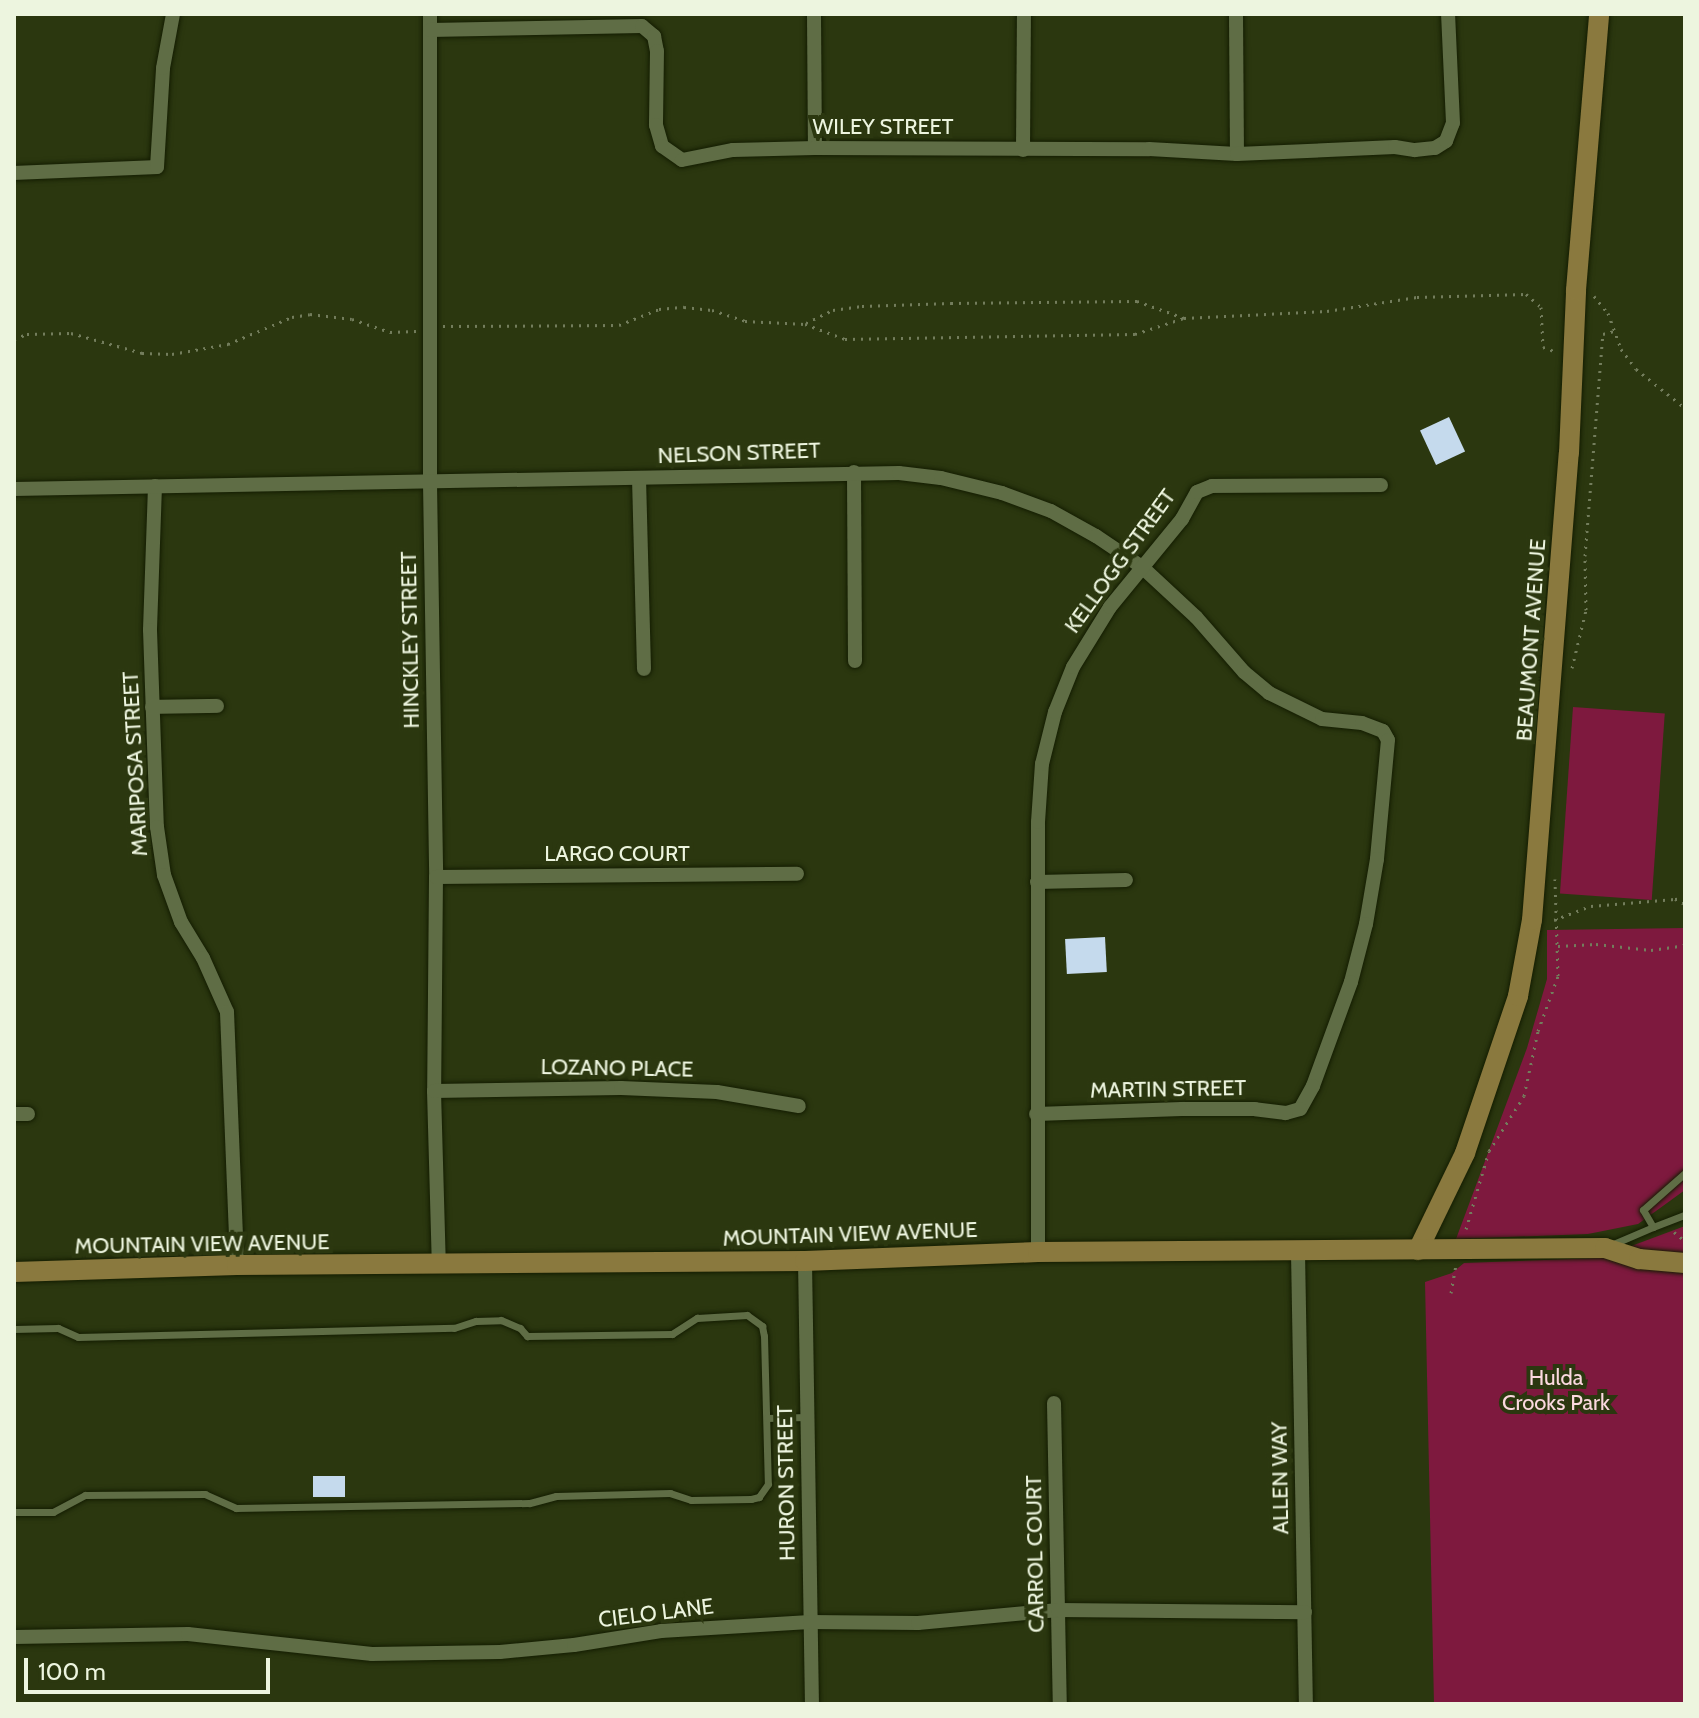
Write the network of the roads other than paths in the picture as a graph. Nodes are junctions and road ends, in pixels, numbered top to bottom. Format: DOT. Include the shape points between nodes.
graph roads {
  1 [pos="173,14"];
  2 [pos="430,14"];
  3 [pos="814,14"];
  4 [pos="1024,14"];
  5 [pos="1236,14"];
  6 [pos="1448,14"];
  7 [pos="1599,14"];
  8 [pos="430,30"];
  9 [pos="815,148"];
  10 [pos="1023,150"];
  11 [pos="1237,154"];
  12 [pos="14,173"];
  13 [pos="854,472"];
  14 [pos="639,478"];
  15 [pos="430,483"];
  16 [pos="1381,485"];
  17 [pos="155,486"];
  18 [pos="14,489"];
  19 [pos="1142,567"];
  20 [pos="855,661"];
  21 [pos="644,669"];
  22 [pos="217,706"];
  23 [pos="152,707"];
  24 [pos="797,874"];
  25 [pos="436,877"];
  26 [pos="1126,880"];
  27 [pos="1037,882"];
  28 [pos="434,1091"];
  29 [pos="799,1106"];
  30 [pos="1300,1109"];
  31 [pos="1036,1114"];
  32 [pos="1685,1173"];
  33 [pos="1685,1215"];
  34 [pos="1653,1227"];
  35 [pos="1605,1248"];
  36 [pos="1418,1250"];
  37 [pos="1038,1252"];
  38 [pos="1298,1252"];
  39 [pos="805,1261"];
  40 [pos="1685,1263"];
  41 [pos="237,1265"];
  42 [pos="439,1265"];
  43 [pos="14,1272"];
  44 [pos="14,1329"];
  45 [pos="1054,1403"];
  46 [pos="807,1417"];
  47 [pos="767,1418"];
  48 [pos="14,1512"];
  49 [pos="1058,1610"];
  50 [pos="1305,1612"];
  51 [pos="810,1622"];
  52 [pos="14,1637"];
  53 [pos="812,1704"];
  54 [pos="1060,1704"];
  55 [pos="1306,1704"];
  1 -- 12 [label="street" via="163,68 157,167"];
  2 -- 8 [label="street, HINCKLEY STREET"];
  3 -- 9 [label="street"];
  4 -- 10 [label="street"];
  5 -- 11 [label="street"];
  6 -- 11 [label="street, WILEY STREET" via="1453,123 1446,141 1415,150"];
  7 -- 36 [label="street, BEAUMONT AVENUE" via="1532,920 1518,996 1465,1153"];
  8 -- 9 [label="street, WILEY STREET" via="642,26 654,36 656,125 662,146 682,160 733,150"];
  8 -- 15 [label="street, HINCKLEY STREET"];
  9 -- 10 [label="street, WILEY STREET"];
  10 -- 11 [label="street, WILEY STREET"];
  13 -- 14 [label="street, NELSON STREET"];
  13 -- 19 [label="street, NELSON STREET" via="941,478 1002,493 1051,511"];
  13 -- 20 [label="street"];
  14 -- 15 [label="street, NELSON STREET"];
  14 -- 21 [label="street"];
  15 -- 17 [label="street, NELSON STREET"];
  15 -- 25 [label="street, HINCKLEY STREET"];
  16 -- 19 [label="street, KELLOGG STREET" via="1212,486 1197,492"];
  17 -- 18 [label="street, NELSON STREET"];
  17 -- 23 [label="street, MARIPOSA STREET"];
  19 -- 27 [label="street, KELLOGG STREET" via="1080,656 1055,712 1042,764"];
  19 -- 30 [label="street, NELSON STREET" via="1269,693 1322,719 1383,731 1388,740 1366,924 1351,982"];
  22 -- 23 [label="street"];
  23 -- 41 [label="street, MARIPOSA STREET" via="164,875 181,922 227,1012"];
  24 -- 25 [label="street, LARGO COURT"];
  25 -- 28 [label="street, HINCKLEY STREET"];
  26 -- 27 [label="street"];
  27 -- 31 [label="street, KELLOGG STREET"];
  28 -- 29 [label="street, LOZANO PLACE" via="621,1088 717,1092"];
  28 -- 42 [label="street, HINCKLEY STREET"];
  30 -- 31 [label="street, MARTIN STREET"];
  31 -- 37 [label="street, KELLOGG STREET"];
  32 -- 34 [label="lane" via="1643,1210"];
  33 -- 34 [label="lane"];
  34 -- 35 [label="lane"];
  35 -- 36 [label="street, MOUNTAIN VIEW AVENUE"];
  35 -- 40 [label="street, MOUNTAIN VIEW AVENUE" via="1639,1259"];
  36 -- 38 [label="street, MOUNTAIN VIEW AVENUE"];
  37 -- 38 [label="street, MOUNTAIN VIEW AVENUE"];
  37 -- 39 [label="street, MOUNTAIN VIEW AVENUE"];
  38 -- 50 [label="street, ALLEN WAY"];
  39 -- 42 [label="street, MOUNTAIN VIEW AVENUE"];
  39 -- 46 [label="street, HURON STREET"];
  41 -- 42 [label="street, MOUNTAIN VIEW AVENUE"];
  41 -- 43 [label="street, MOUNTAIN VIEW AVENUE"];
  44 -- 47 [label="lane" via="58,1328 78,1337 454,1328 501,1320 527,1336 672,1334 697,1318 747,1315 762,1326"];
  45 -- 49 [label="street, CARROL COURT"];
  46 -- 47 [label="lane"];
  46 -- 51 [label="street, HURON STREET"];
  47 -- 48 [label="lane" via="768,1484 751,1499 691,1500 655,1493 556,1496 529,1503 236,1508 205,1494 85,1495 53,1512"];
  49 -- 50 [label="street, CIELO LANE"];
  49 -- 51 [label="street, CIELO LANE" via="918,1623"];
  49 -- 54 [label="street, CARROL COURT"];
  50 -- 55 [label="street, ALLEN WAY"];
  51 -- 52 [label="street, CIELO LANE" via="661,1631 500,1652 372,1654 188,1634"];
  51 -- 53 [label="street, HURON STREET"];
}
